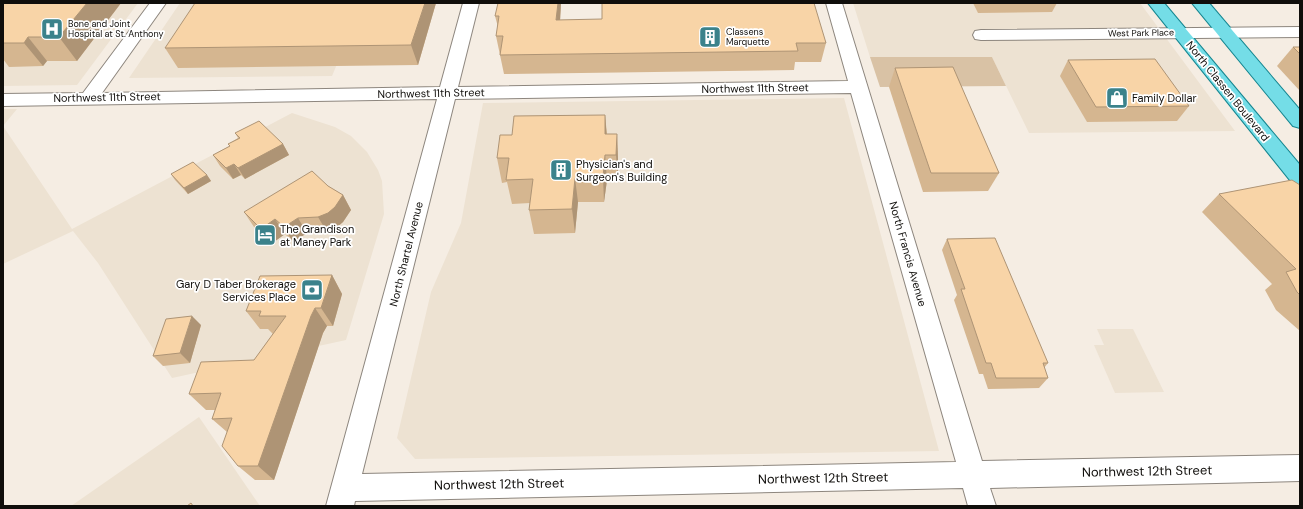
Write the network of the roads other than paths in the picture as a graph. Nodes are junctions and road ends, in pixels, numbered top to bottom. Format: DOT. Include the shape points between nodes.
graph roads {
  1 [pos="158,3"];
  2 [pos="471,3"];
  3 [pos="834,3"];
  4 [pos="1156,3"];
  5 [pos="1200,3"];
  6 [pos="1300,32"];
  7 [pos="1181,33"];
  8 [pos="1225,33"];
  9 [pos="981,35"];
  10 [pos="859,87"];
  11 [pos="448,92"];
  12 [pos="89,98"];
  13 [pos="3,100"];
  14 [pos="1300,122"];
  15 [pos="1300,179"];
  16 [pos="1300,468"];
  17 [pos="973,474"];
  18 [pos="343,497"];
  19 [pos="982,506"];
  1 -- 12 [label="street"];
  2 -- 11 [label="street, North Shartel Avenue"];
  3 -- 10 [label="street, North Francis Avenue"];
  4 -- 7 [label="main road, North Classen Boulevard"];
  5 -- 8 [label="main road"];
  6 -- 8 [label="street, West Park Place"];
  7 -- 8 [label="street, West Park Place"];
  7 -- 9 [label="street, West Park Place"];
  7 -- 15 [label="main road, North Classen Boulevard"];
  8 -- 14 [label="main road"];
  10 -- 11 [label="street, Northwest 11th Street"];
  10 -- 17 [label="street, North Francis Avenue"];
  11 -- 12 [label="street, Northwest 11th Street"];
  11 -- 18 [label="street, North Shartel Avenue"];
  12 -- 13 [label="street, Northwest 11th Street"];
  16 -- 17 [label="street, Northwest 12th Street"];
  17 -- 18 [label="street, Northwest 12th Street"];
  17 -- 19 [label="street, North Francis Avenue"];
}
